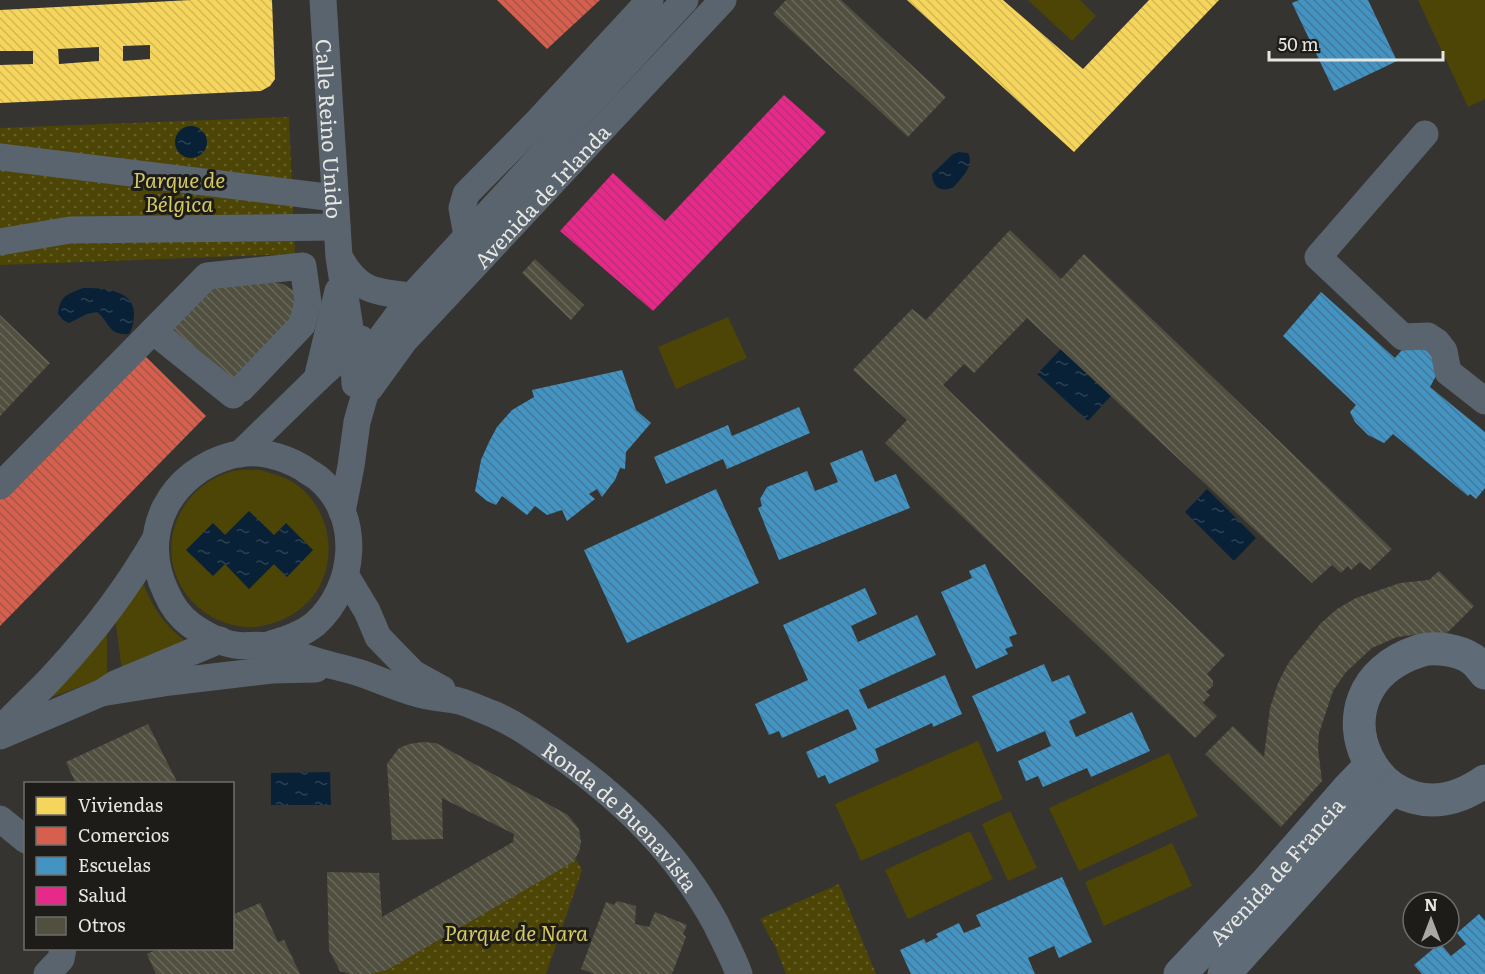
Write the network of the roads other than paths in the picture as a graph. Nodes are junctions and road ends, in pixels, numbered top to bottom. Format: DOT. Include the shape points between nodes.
graph roads {
  1 [pos="323,0"];
  2 [pos="685,0"];
  3 [pos="723,0"];
  4 [pos="655,8"];
  5 [pos="1425,134"];
  6 [pos="0,157"];
  7 [pos="335,198"];
  8 [pos="338,227"];
  9 [pos="0,242"];
  10 [pos="340,267"];
  11 [pos="412,296"];
  12 [pos="153,331"];
  13 [pos="353,347"];
  14 [pos="317,379"];
  15 [pos="365,394"];
  16 [pos="1485,401"];
  17 [pos="357,422"];
  18 [pos="240,454"];
  19 [pos="0,486"];
  20 [pos="342,512"];
  21 [pos="156,538"];
  22 [pos="346,576"];
  23 [pos="220,640"];
  24 [pos="265,646"];
  25 [pos="1481,659"];
  26 [pos="359,673"];
  27 [pos="101,693"];
  28 [pos="460,702"];
  29 [pos="0,730"];
  30 [pos="0,736"];
  31 [pos="1370,766"];
  32 [pos="1485,781"];
  33 [pos="1395,790"];
  34 [pos="0,819"];
  35 [pos="24,838"];
  36 [pos="63,950"];
  37 [pos="47,974"];
  38 [pos="739,974"];
  39 [pos="1180,974"];
  40 [pos="1224,974"];
  1 -- 7 [label="street, Calle Reino Unido"];
  2 -- 4 [label="street, Avenida de Irlanda"];
  3 -- 15 [label="street, Avenida de Irlanda" via="404,341"];
  4 -- 11 [label="street, Avenida de Irlanda" via="467,236"];
  5 -- 16 [label="street" via="1318,257 1403,337 1428,336 1437,342 1444,351 1448,372"];
  6 -- 7 [label="street"];
  7 -- 8 [label="street, Calle Reino Unido"];
  8 -- 9 [label="street" via="70,230"];
  8 -- 10 [label="street, Calle Reino Unido"];
  10 -- 11 [label="street" via="361,285"];
  10 -- 13 [label="street, Calle Reino Unido"];
  10 -- 14 [label="street, Calle Reino Unido"];
  11 -- 13 [label="street, Avenida de Irlanda"];
  11 -- 15 [label="street, Avenida de Irlanda" via="377,343 370,358"];
  12 -- 12 [label="street" via="237,392 301,339 308,302 303,266 207,276"];
  12 -- 19 [label="street"];
  13 -- 14 [label="street, Avenida de Irlanda"];
  13 -- 17 [label="street, Calle Reino Unido"];
  14 -- 18 [label="street, Avenida de Irlanda"];
  15 -- 17 [label="street, Avenida de Irlanda"];
  17 -- 20 [label="street, Avenida de Irlanda"];
  18 -- 20 [label="street, Ronda de Buenavista" via="261,453 289,460 319,479"];
  18 -- 21 [label="street, Ronda de Buenavista" via="206,464 184,481 167,504"];
  20 -- 22 [label="street, Ronda de Buenavista" via="348,532"];
  21 -- 23 [label="street, Ronda de Buenavista" via="156,564 170,602 192,625"];
  21 -- 29 [label="street, Ronda de Buenavista" via="106,614"];
  22 -- 24 [label="street, Ronda de Buenavista" via="337,598 314,625 296,637"];
  22 -- 28 [label="street, Ronda de Buenavista" via="368,611 378,637 414,673"];
  23 -- 24 [label="street, Ronda de Buenavista"];
  23 -- 27 [label="street, Ronda de Buenavista"];
  24 -- 26 [label="street, Ronda de Buenavista"];
  25 -- 31 [label="main road" via="1449,650 1424,650 1400,657 1379,673 1365,694 1359,718 1360,743"];
  26 -- 27 [label="street, Ronda de Buenavista" via="272,670"];
  26 -- 28 [label="street, Ronda de Buenavista" via="422,695"];
  27 -- 30 [label="street, Ronda de Buenavista"];
  28 -- 38 [label="street, Ronda de Buenavista" via="519,726 629,812 679,864 701,896"];
  31 -- 33 [label="main road"];
  31 -- 39 [label="main road, Avenida de Francia"];
  32 -- 33 [label="main road" via="1451,799 1432,801"];
  33 -- 40 [label="main road, Avenida de Francia" via="1383,798"];
  34 -- 35 [label="street"];
  36 -- 37 [label="street" via="61,959"];
}
